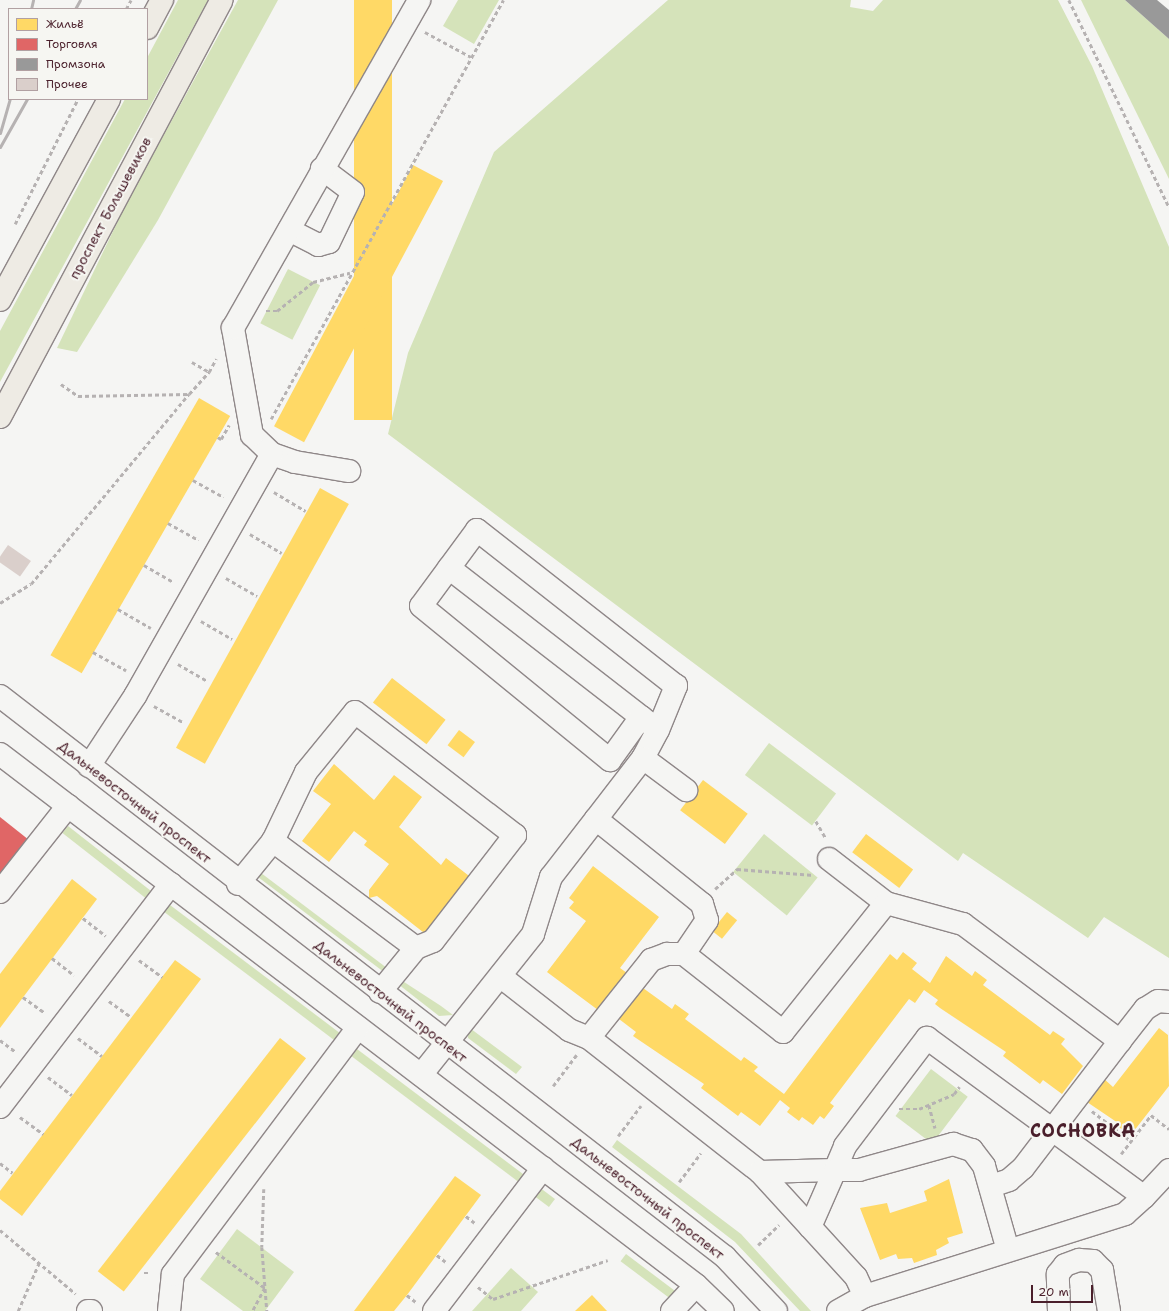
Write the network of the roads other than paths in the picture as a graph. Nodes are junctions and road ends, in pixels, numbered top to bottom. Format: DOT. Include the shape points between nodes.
graph roads {
  1 [pos="162,0"];
  2 [pos="222,0"];
  3 [pos="419,0"];
  4 [pos="148,26"];
  5 [pos="108,100"];
  6 [pos="322,169"];
  7 [pos="289,230"];
  8 [pos="2,292"];
  9 [pos="0,417"];
  10 [pos="272,454"];
  11 [pos="349,471"];
  12 [pos="449,568"];
  13 [pos="0,696"];
  14 [pos="650,723"];
  15 [pos="0,754"];
  16 [pos="643,758"];
  17 [pos="89,766"];
  18 [pos="686,790"];
  19 [pos="68,806"];
  20 [pos="596,819"];
  21 [pos="273,841"];
  22 [pos="822,867"];
  23 [pos="171,884"];
  24 [pos="238,884"];
  25 [pos="0,892"];
  26 [pos="886,903"];
  27 [pos="416,948"];
  28 [pos="684,954"];
  29 [pos="500,976"];
  30 [pos="380,992"];
  31 [pos="1169,1002"];
  32 [pos="358,1028"];
  33 [pos="589,1038"];
  34 [pos="1120,1041"];
  35 [pos="446,1044"];
  36 [pos="421,1075"];
  37 [pos="1,1105"];
  38 [pos="1052,1130"];
  39 [pos="543,1168"];
  40 [pos="835,1170"];
  41 [pos="1169,1170"];
  42 [pos="760,1172"];
  43 [pos="991,1186"];
  44 [pos="1144,1197"];
  45 [pos="810,1227"];
  46 [pos="1008,1250"];
  47 [pos="696,1285"];
  48 [pos="865,1296"];
  49 [pos="169,1311"];
  50 [pos="434,1311"];
  51 [pos="672,1311"];
  52 [pos="723,1311"];
  53 [pos="776,1311"];
  54 [pos="838,1311"];
  55 [pos="1059,1311"];
  56 [pos="1109,1311"];
  1 -- 4 [label="main road"];
  2 -- 9 [label="main road, проспект Большевиков"];
  3 -- 6 [label="street"];
  5 -- 8 [label="main road"];
  6 -- 7 [label="street"];
  6 -- 7 [label="street" via="353,192 329,242 318,245"];
  7 -- 10 [label="street" via="233,328 252,435"];
  10 -- 11 [label="street" via="295,462"];
  10 -- 17 [label="street" via="164,646"];
  12 -- 14 [label="street"];
  12 -- 14 [label="street" via="477,530 676,686"];
  12 -- 14 [label="street" via="421,606 610,760"];
  13 -- 17 [label="street, Дальневосточный проспект"];
  14 -- 16 [label="street"];
  15 -- 19 [label="street"];
  16 -- 18 [label="street"];
  16 -- 20 [label="street"];
  17 -- 24 [label="street, Дальневосточный проспект"];
  19 -- 23 [label="street"];
  19 -- 25 [label="street"];
  20 -- 28 [label="street" via="702,904 706,920"];
  20 -- 29 [label="street" via="551,877 533,934"];
  21 -- 24 [label="street"];
  21 -- 27 [label="street"];
  21 -- 27 [label="street" via="306,772 355,712 515,835 433,941"];
  22 -- 26 [label="street"];
  23 -- 32 [label="street"];
  23 -- 37 [label="street"];
  24 -- 30 [label="street, Дальневосточный проспект"];
  26 -- 28 [label="street" via="784,1032"];
  26 -- 34 [label="street" via="963,924"];
  27 -- 30 [label="street"];
  28 -- 33 [label="street" via="667,954 651,960"];
  29 -- 33 [label="street" via="569,1030"];
  29 -- 35 [label="street"];
  30 -- 35 [label="street, Дальневосточный проспект"];
  31 -- 34 [label="street" via="1158,1001 1145,1009"];
  32 -- 36 [label="street"];
  32 -- 49 [label="street" via="173,1274"];
  33 -- 42 [label="street"];
  34 -- 38 [label="street"];
  35 -- 36 [label="street"];
  35 -- 53 [label="street, Дальневосточный проспект" via="724,1257"];
  36 -- 39 [label="street"];
  38 -- 40 [label="street" via="927,1038 845,1146"];
  38 -- 43 [label="street" via="1023,1168 1009,1180"];
  38 -- 44 [label="street"];
  39 -- 47 [label="street"];
  39 -- 50 [label="street"];
  40 -- 42 [label="street"];
  40 -- 43 [label="street" via="859,1170 953,1144 972,1150 984,1166"];
  40 -- 45 [label="street"];
  41 -- 44 [label="street"];
  42 -- 45 [label="street"];
  43 -- 46 [label="street"];
  44 -- 46 [label="street" via="1125,1214"];
  45 -- 48 [label="street" via="856,1277"];
  46 -- 48 [label="street"];
  47 -- 51 [label="street"];
  47 -- 52 [label="street"];
  48 -- 54 [label="street"];
  55 -- 56 [label="street" via="1058,1274 1065,1265 1079,1260 1093,1262 1102,1270"];
}
